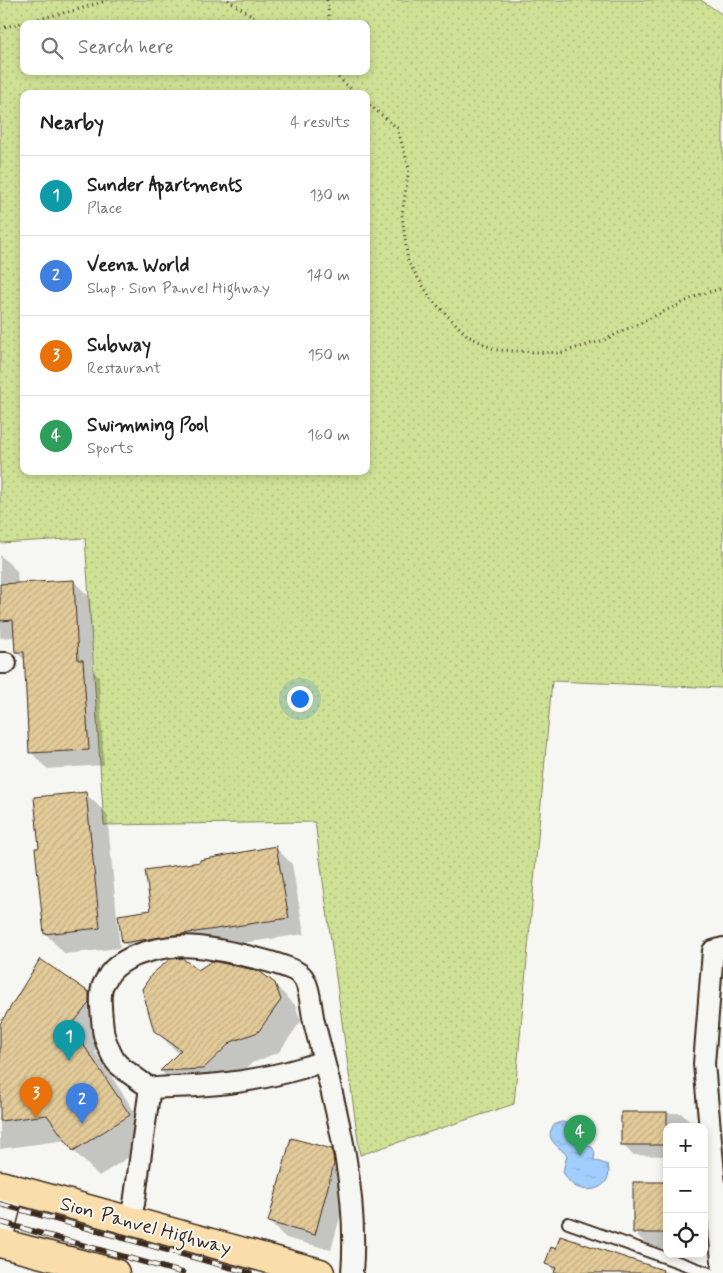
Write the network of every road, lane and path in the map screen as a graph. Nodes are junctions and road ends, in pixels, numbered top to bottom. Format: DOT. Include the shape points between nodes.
graph roads {
  1 [pos="109,0"];
  2 [pos="228,0"];
  3 [pos="327,0"];
  4 [pos="34,20"];
  5 [pos="259,20"];
  6 [pos="330,20"];
  7 [pos="20,23"];
  8 [pos="0,28"];
  9 [pos="337,77"];
  10 [pos="352,90"];
  11 [pos="370,105"];
  12 [pos="723,288"];
  13 [pos="723,948"];
  14 [pos="324,1061"];
  15 [pos="150,1087"];
  16 [pos="6,1186"];
  17 [pos="129,1220"];
  18 [pos="568,1223"];
  19 [pos="0,1231"];
  20 [pos="0,1243"];
  21 [pos="98,1272"];
  22 [pos="723,1272"];
  23 [pos="320,1273"];
  24 [pos="352,1273"];
  25 [pos="709,1273"];
  1 -- 4 [label="path"];
  2 -- 5 [label="path"];
  3 -- 6 [label="path"];
  7 -- 8 [label="path"];
  9 -- 10 [label="path"];
  11 -- 12 [label="path" via="397,128 409,168 402,215 408,262 432,300 468,336 496,350 560,353 604,340 700,295"];
  13 -- 22 [label="street" via="712,951 704,1064"];
  14 -- 15 [label="street" via="295,1071 256,1078 194,1086"];
  14 -- 15 [label="street" via="307,986 301,974 281,965 209,948 170,947 130,959 111,972 102,987 103,1033 116,1062"];
  14 -- 24 [label="street" via="349,1170 354,1248"];
  15 -- 17 [label="street"];
  16 -- 17 [label="highway, Sion Panvel Highway"];
  16 -- 19 [label="main road"];
  17 -- 23 [label="highway, Sion Panvel Highway"];
  18 -- 25 [label="lane"];
  20 -- 21 [label="highway"];
}
